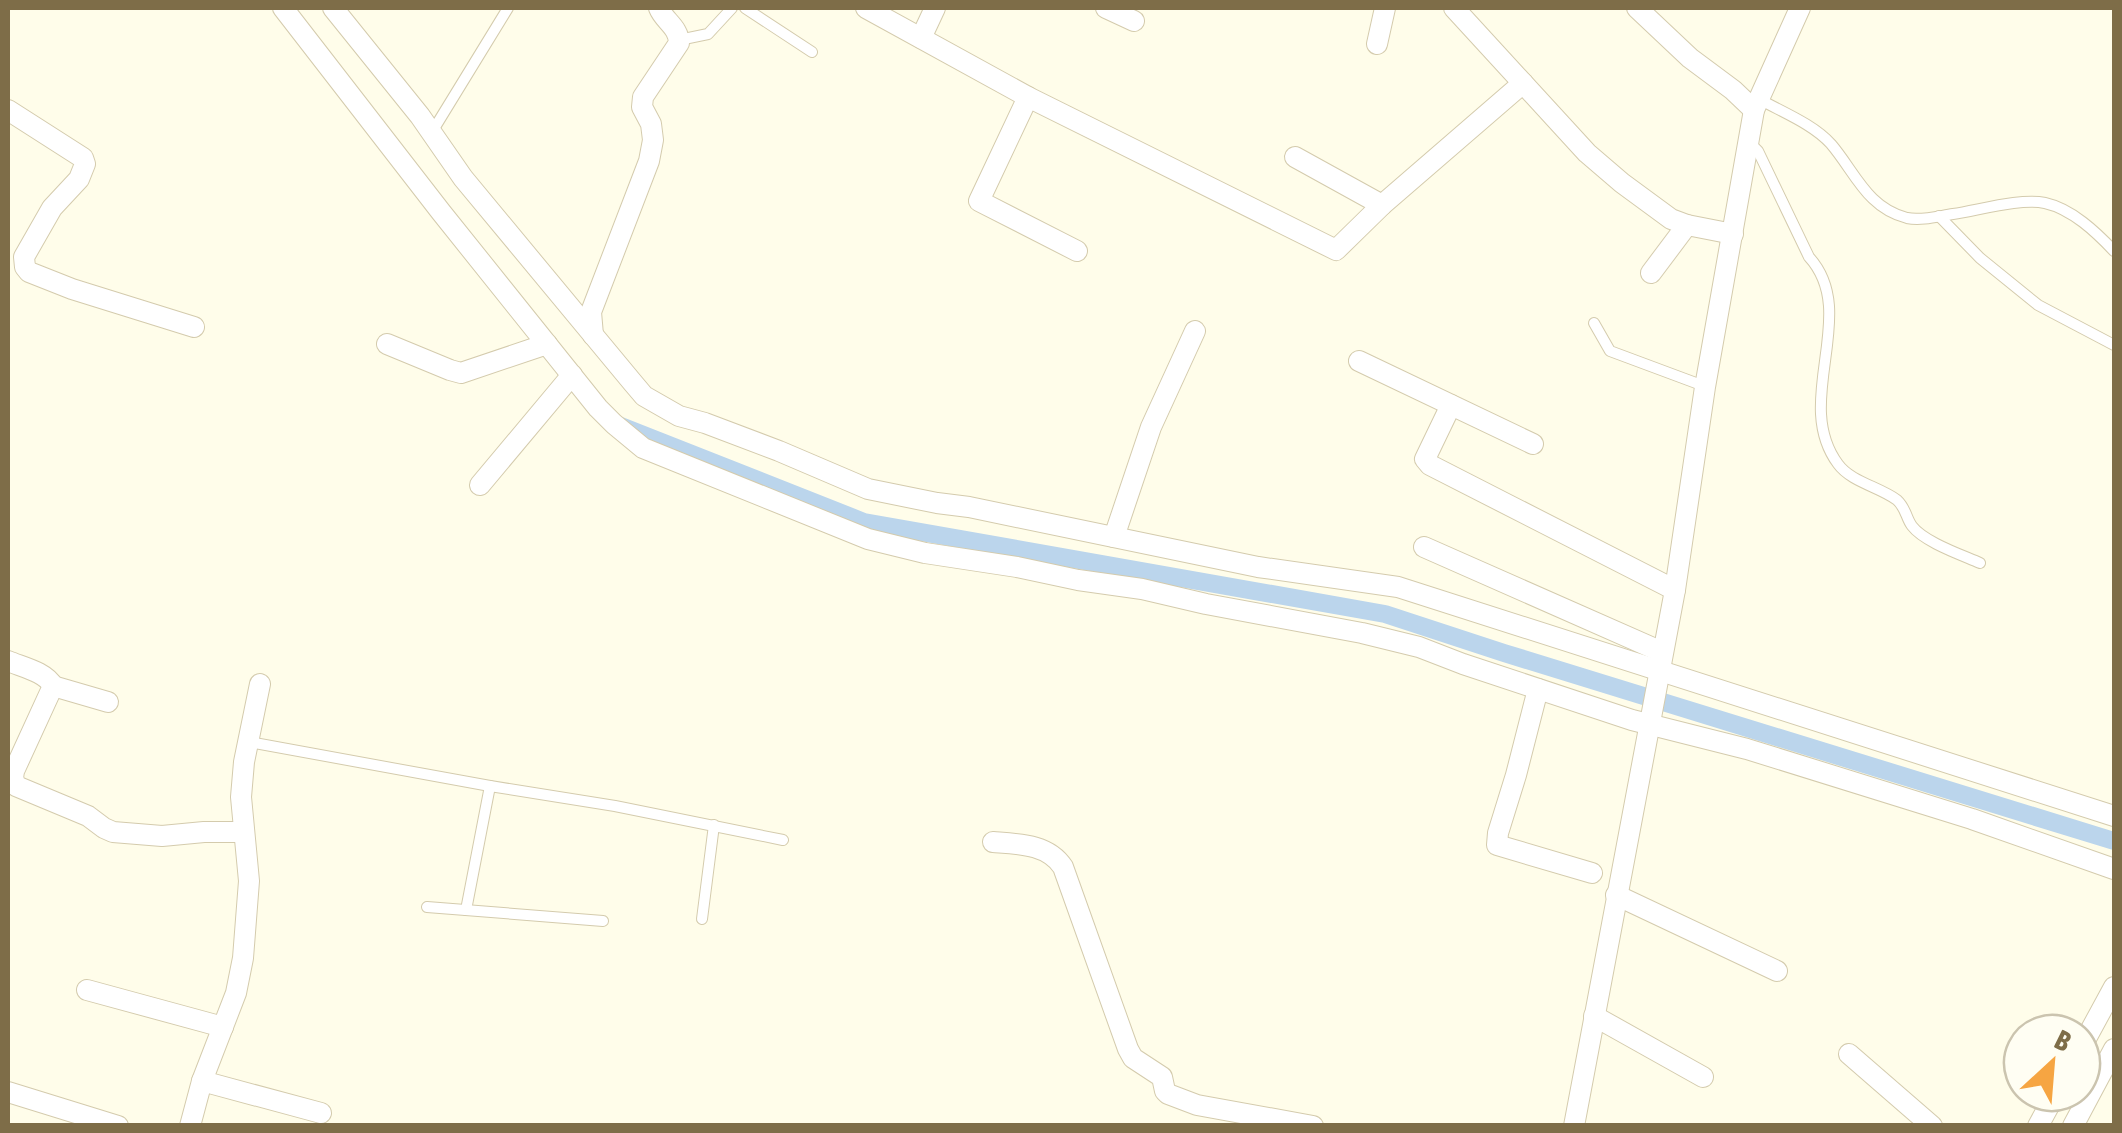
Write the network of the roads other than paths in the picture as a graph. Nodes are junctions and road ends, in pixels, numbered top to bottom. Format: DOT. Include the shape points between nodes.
graph roads {
  1 [pos="283,8"];
  2 [pos="333,8"];
  3 [pos="508,8"];
  4 [pos="659,8"];
  5 [pos="732,8"];
  6 [pos="745,8"];
  7 [pos="866,8"];
  8 [pos="936,8"];
  9 [pos="1106,8"];
  10 [pos="1384,8"];
  11 [pos="1454,8"];
  12 [pos="1637,8"];
  13 [pos="1800,8"];
  14 [pos="1134,21"];
  15 [pos="921,38"];
  16 [pos="680,40"];
  17 [pos="1378,44"];
  18 [pos="812,52"];
  19 [pos="1523,83"];
  20 [pos="1028,97"];
  21 [pos="1756,105"];
  22 [pos="8,110"];
  23 [pos="432,133"];
  24 [pos="1748,141"];
  25 [pos="1295,157"];
  26 [pos="1382,205"];
  27 [pos="1939,216"];
  28 [pos="1687,225"];
  29 [pos="1733,234"];
  30 [pos="1077,251"];
  31 [pos="2114,252"];
  32 [pos="1651,273"];
  33 [pos="1594,323"];
  34 [pos="194,327"];
  35 [pos="1195,331"];
  36 [pos="593,334"];
  37 [pos="387,344"];
  38 [pos="547,344"];
  39 [pos="2114,344"];
  40 [pos="1359,361"];
  41 [pos="572,375"];
  42 [pos="1705,387"];
  43 [pos="1452,404"];
  44 [pos="1534,444"];
  45 [pos="480,486"];
  46 [pos="1114,537"];
  47 [pos="1424,547"];
  48 [pos="1980,563"];
  49 [pos="1675,590"];
  50 [pos="8,661"];
  51 [pos="1658,671"];
  52 [pos="260,684"];
  53 [pos="53,686"];
  54 [pos="1538,689"];
  55 [pos="108,702"];
  56 [pos="1651,721"];
  57 [pos="248,742"];
  58 [pos="490,786"];
  59 [pos="2114,816"];
  60 [pos="714,824"];
  61 [pos="244,832"];
  62 [pos="784,840"];
  63 [pos="994,842"];
  64 [pos="2114,868"];
  65 [pos="1592,873"];
  66 [pos="1616,895"];
  67 [pos="427,906"];
  68 [pos="466,910"];
  69 [pos="702,919"];
  70 [pos="602,921"];
  71 [pos="1777,971"];
  72 [pos="2114,987"];
  73 [pos="87,990"];
  74 [pos="2100,1013"];
  75 [pos="1594,1016"];
  76 [pos="223,1027"];
  77 [pos="2114,1049"];
  78 [pos="1849,1054"];
  79 [pos="1703,1077"];
  80 [pos="202,1081"];
  81 [pos="8,1092"];
  82 [pos="320,1114"];
  83 [pos="118,1126"];
  84 [pos="190,1126"];
  85 [pos="1312,1126"];
  86 [pos="1574,1126"];
  87 [pos="1932,1126"];
  88 [pos="2074,1126"];
  1 -- 38 [label="street"];
  2 -- 23 [label="street"];
  3 -- 23 [label="lane"];
  4 -- 16 [label="street"];
  5 -- 16 [label="lane" via="708,34"];
  6 -- 18 [label="lane"];
  7 -- 15 [label="street"];
  8 -- 15 [label="street"];
  9 -- 14 [label="street"];
  10 -- 17 [label="street"];
  11 -- 19 [label="street"];
  12 -- 21 [label="street" via="1690,58"];
  13 -- 21 [label="street"];
  15 -- 20 [label="street"];
  16 -- 36 [label="street" via="643,97 653,140 590,312"];
  19 -- 26 [label="street"];
  19 -- 28 [label="street" via="1587,154 1657,210"];
  20 -- 26 [label="street" via="1336,250"];
  20 -- 30 [label="street" via="978,201"];
  21 -- 24 [label="street"];
  21 -- 27 [label="lane" via="1788,115 1830,142 1856,181 1890,211"];
  22 -- 34 [label="street" via="86,164 52,208 24,257 25,268"];
  23 -- 36 [label="street"];
  24 -- 29 [label="street"];
  24 -- 48 [label="lane" via="1830,296 1820,390 1828,446 1840,468 1898,501 1925,536"];
  25 -- 26 [label="street"];
  27 -- 31 [label="lane" via="2048,204 2078,219"];
  27 -- 39 [label="lane" via="2038,305"];
  28 -- 29 [label="street"];
  28 -- 32 [label="street"];
  29 -- 42 [label="street"];
  33 -- 42 [label="lane" via="1610,351"];
  35 -- 46 [label="street" via="1151,427"];
  36 -- 46 [label="street" via="644,396 679,416 868,489"];
  37 -- 38 [label="street" via="461,372"];
  38 -- 41 [label="street"];
  40 -- 43 [label="street"];
  41 -- 45 [label="street"];
  41 -- 54 [label="street" via="644,448 868,539 1362,633"];
  42 -- 49 [label="street"];
  43 -- 44 [label="street"];
  43 -- 49 [label="street" via="1428,450 1430,464"];
  46 -- 51 [label="street" via="1398,587"];
  47 -- 51 [label="street"];
  49 -- 51 [label="street"];
  50 -- 53 [label="street"];
  51 -- 56 [label="street"];
  51 -- 59 [label="street"];
  52 -- 57 [label="street"];
  53 -- 55 [label="street"];
  53 -- 61 [label="street" via="14,772 16,786 114,832"];
  54 -- 56 [label="street"];
  54 -- 65 [label="street" via="1497,846"];
  56 -- 64 [label="street"];
  56 -- 66 [label="street"];
  57 -- 58 [label="lane"];
  57 -- 61 [label="street"];
  58 -- 60 [label="lane"];
  58 -- 68 [label="lane"];
  60 -- 62 [label="lane"];
  60 -- 69 [label="lane"];
  61 -- 76 [label="street" via="250,881 244,958"];
  63 -- 85 [label="street" via="1057,857 1128,1049 1162,1077 1168,1094"];
  66 -- 71 [label="street"];
  66 -- 75 [label="street"];
  67 -- 68 [label="lane"];
  68 -- 70 [label="lane"];
  72 -- 74 [label="street"];
  73 -- 76 [label="street"];
  75 -- 79 [label="street"];
  75 -- 86 [label="street"];
  76 -- 80 [label="street"];
  77 -- 88 [label="street"];
  78 -- 87 [label="street"];
  80 -- 82 [label="street"];
  80 -- 84 [label="street"];
  81 -- 83 [label="street"];
}
